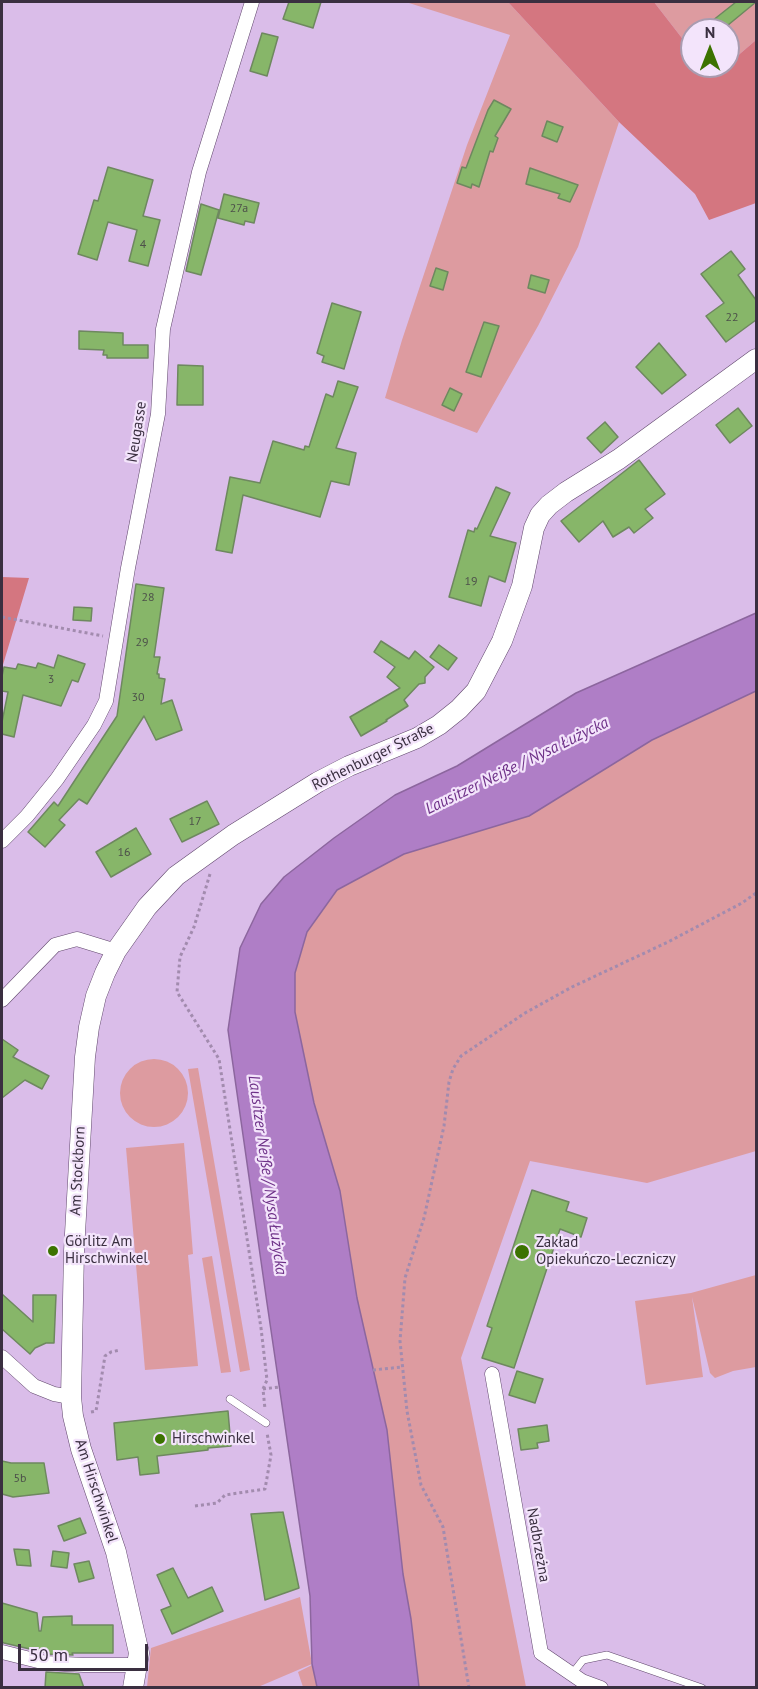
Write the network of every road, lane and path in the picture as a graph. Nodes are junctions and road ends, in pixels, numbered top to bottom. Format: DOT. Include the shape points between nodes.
graph roads {
  1 [pos="252,2"];
  2 [pos="756,359"];
  3 [pos="2,617"];
  4 [pos="117,639"];
  5 [pos="2,841"];
  6 [pos="210,873"];
  7 [pos="756,893"];
  8 [pos="116,951"];
  9 [pos="2,1000"];
  10 [pos="120,1350"];
  11 [pos="2,1357"];
  12 [pos="402,1367"];
  13 [pos="373,1370"];
  14 [pos="492,1374"];
  15 [pos="279,1387"];
  16 [pos="230,1399"];
  17 [pos="72,1407"];
  18 [pos="266,1423"];
  19 [pos="195,1506"];
  20 [pos="2,1652"];
  21 [pos="137,1665"];
  22 [pos="572,1674"];
  23 [pos="133,1688"];
  24 [pos="469,1688"];
  25 [pos="601,1688"];
  26 [pos="702,1688"];
  1 -- 4 [label="street, Neugasse" via="199,172 163,329 158,414"];
  2 -- 8 [label="street, Rothenburger Straße" via="619,459 566,492 540,515 522,586 502,641 476,691 459,709 417,738 318,782 233,836 177,876 147,907"];
  3 -- 4 [label="path"];
  4 -- 5 [label="street, Neugasse" via="106,701 94,725 35,807"];
  6 -- 15 [label="path" via="194,927 180,957 177,992 219,1059 261,1328 267,1380 263,1389"];
  7 -- 12 [label="path" via="668,942 572,987 461,1056 449,1082 444,1126 424,1218 405,1278"];
  8 -- 9 [label="street" via="77,939 55,945"];
  8 -- 17 [label="street, Am Stockborn" via="96,996 85,1057 74,1251"];
  10 -- 17 [label="path" via="105,1356 96,1411"];
  11 -- 17 [label="street" via="34,1386"];
  12 -- 13 [label="path"];
  12 -- 24 [label="path" via="422,1485 443,1527"];
  14 -- 22 [label="street, Nadbrzeżna" via="541,1653"];
  16 -- 18 [label="lane"];
  17 -- 21 [label="street, Am Hirschwinkel" via="81,1449 116,1552 138,1653"];
  18 -- 19 [label="path" via="271,1455 265,1489 225,1495 217,1503"];
  20 -- 21 [label="street" via="46,1663"];
  21 -- 23 [label="street, Am Hirschwinkel"];
  22 -- 25 [label="street, Nadbrzeżna"];
  22 -- 26 [label="lane" via="583,1660 607,1655"];
}
